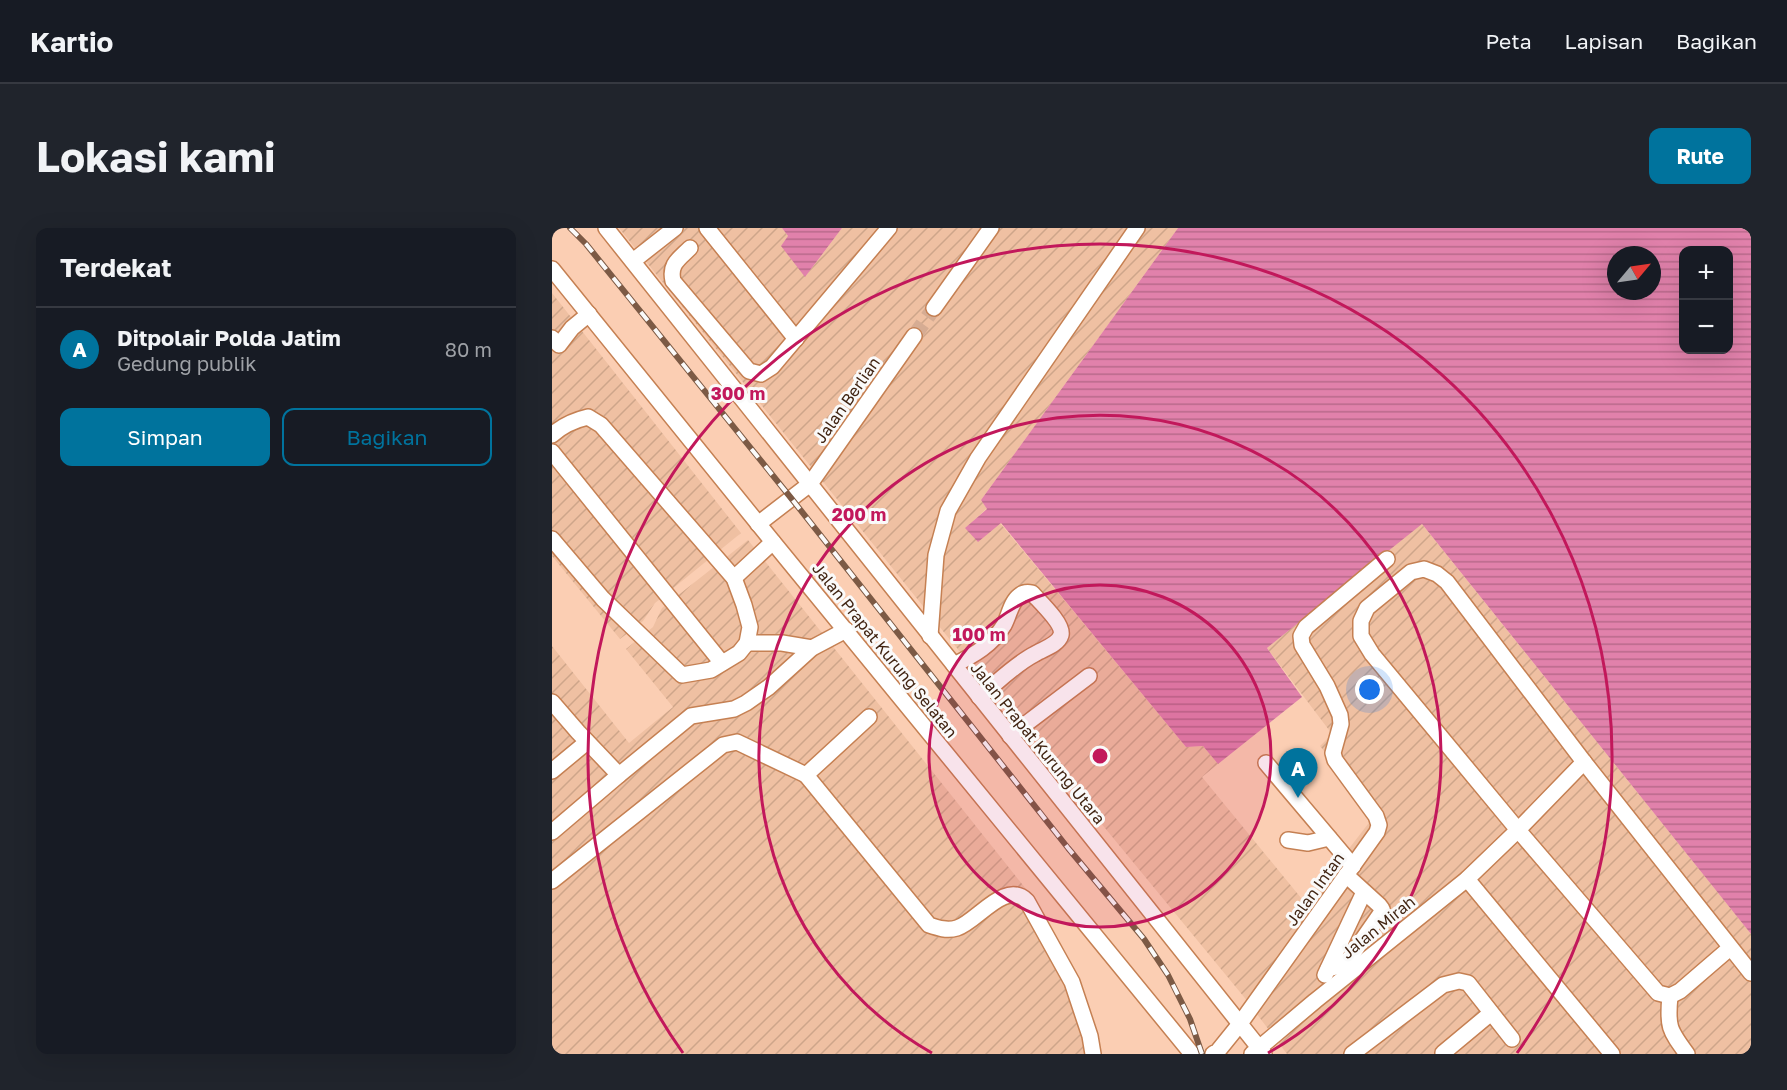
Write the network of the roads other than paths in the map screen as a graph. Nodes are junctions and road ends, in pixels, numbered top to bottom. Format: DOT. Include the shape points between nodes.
graph roads {
  1 [pos="606,228"];
  2 [pos="675,228"];
  3 [pos="707,228"];
  4 [pos="889,228"];
  5 [pos="991,228"];
  6 [pos="1137,228"];
  7 [pos="690,248"];
  8 [pos="633,261"];
  9 [pos="552,268"];
  10 [pos="934,308"];
  11 [pos="589,314"];
  12 [pos="914,336"];
  13 [pos="796,339"];
  14 [pos="554,346"];
  15 [pos="552,435"];
  16 [pos="552,452"];
  17 [pos="810,484"];
  18 [pos="758,524"];
  19 [pos="552,539"];
  20 [pos="773,542"];
  21 [pos="1387,559"];
  22 [pos="735,578"];
  23 [pos="846,630"];
  24 [pos="930,636"];
  25 [pos="747,643"];
  26 [pos="812,648"];
  27 [pos="722,663"];
  28 [pos="954,665"];
  29 [pos="1089,676"];
  30 [pos="979,698"];
  31 [pos="552,702"];
  32 [pos="869,717"];
  33 [pos="1010,736"];
  34 [pos="587,742"];
  35 [pos="1584,762"];
  36 [pos="1266,763"];
  37 [pos="552,771"];
  38 [pos="619,775"];
  39 [pos="806,775"];
  40 [pos="1518,830"];
  41 [pos="552,832"];
  42 [pos="1329,838"];
  43 [pos="1288,840"];
  44 [pos="1350,870"];
  45 [pos="1467,879"];
  46 [pos="552,881"];
  47 [pos="1364,892"];
  48 [pos="1730,948"];
  49 [pos="1328,969"];
  50 [pos="1751,973"];
  51 [pos="1670,996"];
  52 [pos="1316,1000"];
  53 [pos="1491,1013"];
  54 [pos="1239,1025"];
  55 [pos="1512,1039"];
  56 [pos="1258,1052"];
  57 [pos="1093,1054"];
  58 [pos="1190,1054"];
  59 [pos="1213,1054"];
  60 [pos="1352,1054"];
  61 [pos="1444,1054"];
  62 [pos="1612,1054"];
  63 [pos="1688,1054"];
  1 -- 8 [label="street, Jalan Prapat Kurung Utara"];
  2 -- 8 [label="street"];
  3 -- 13 [label="street"];
  4 -- 13 [label="street"];
  5 -- 10 [label="street"];
  6 -- 24 [label="street" via="978,458 948,511 936,555"];
  7 -- 13 [label="street" via="672,266 673,281 749,371 761,374 772,367"];
  8 -- 17 [label="street, Jalan Prapat Kurung Utara"];
  9 -- 11 [label="street, Jalan Prapat Kurung Selatan"];
  11 -- 14 [label="street"];
  11 -- 18 [label="street, Jalan Prapat Kurung Selatan"];
  12 -- 17 [label="street, Jalan Berlian"];
  15 -- 22 [label="street" via="588,417 601,425"];
  16 -- 27 [label="street"];
  17 -- 18 [label="street, Jalan Berlian"];
  17 -- 24 [label="street, Jalan Prapat Kurung Utara"];
  18 -- 20 [label="street, Jalan Prapat Kurung Selatan"];
  19 -- 27 [label="street" via="603,599 682,675 711,670"];
  20 -- 22 [label="street"];
  20 -- 23 [label="street, Jalan Prapat Kurung Selatan"];
  21 -- 44 [label="street, Jalan Intan" via="1306,627 1302,636 1302,645 1340,715 1335,760 1379,825"];
  22 -- 25 [label="street" via="750,627"];
  23 -- 26 [label="street"];
  23 -- 58 [label="street, Jalan Prapat Kurung Selatan"];
  24 -- 28 [label="street, Jalan Prapat Kurung Utara"];
  25 -- 26 [label="street"];
  25 -- 27 [label="street"];
  26 -- 38 [label="street" via="746,703 734,709 691,716"];
  28 -- 30 [label="street, Jalan Prapat Kurung Utara"];
  28 -- 30 [label="street" via="986,647 1004,626 1019,595 1032,593 1058,622 1061,635 1055,644 1028,658"];
  29 -- 33 [label="street"];
  30 -- 33 [label="street, Jalan Prapat Kurung Utara"];
  31 -- 34 [label="street"];
  32 -- 39 [label="street"];
  33 -- 54 [label="street, Jalan Prapat Kurung Utara"];
  34 -- 37 [label="street"];
  34 -- 38 [label="street"];
  35 -- 40 [label="street, Jalan Mirah"];
  35 -- 40 [label="street" via="1437,574 1425,569 1411,572 1367,608 1361,621 1361,636 1372,654"];
  35 -- 48 [label="street"];
  36 -- 42 [label="street"];
  38 -- 41 [label="street"];
  39 -- 46 [label="street" via="737,742 723,745"];
  39 -- 57 [label="street" via="929,925 959,928 994,902 1012,894 1022,896 1072,981"];
  40 -- 45 [label="street, Jalan Mirah"];
  40 -- 51 [label="street" via="1658,993"];
  42 -- 43 [label="street" via="1308,843"];
  42 -- 44 [label="street"];
  44 -- 47 [label="street"];
  44 -- 54 [label="street, Jalan Intan"];
  45 -- 52 [label="street, Jalan Mirah"];
  45 -- 62 [label="street"];
  47 -- 49 [label="street"];
  47 -- 49 [label="street" via="1379,905 1381,913 1349,959"];
  48 -- 50 [label="street"];
  48 -- 51 [label="street"];
  49 -- 52 [label="street"];
  51 -- 63 [label="street" via="1670,1028"];
  52 -- 56 [label="street, Jalan Mirah"];
  53 -- 55 [label="street"];
  53 -- 60 [label="street" via="1468,983 1443,985"];
  53 -- 61 [label="street"];
  54 -- 56 [label="street, Jalan Prapat Kurung Utara"];
  54 -- 59 [label="street, Jalan Intan"];
}
